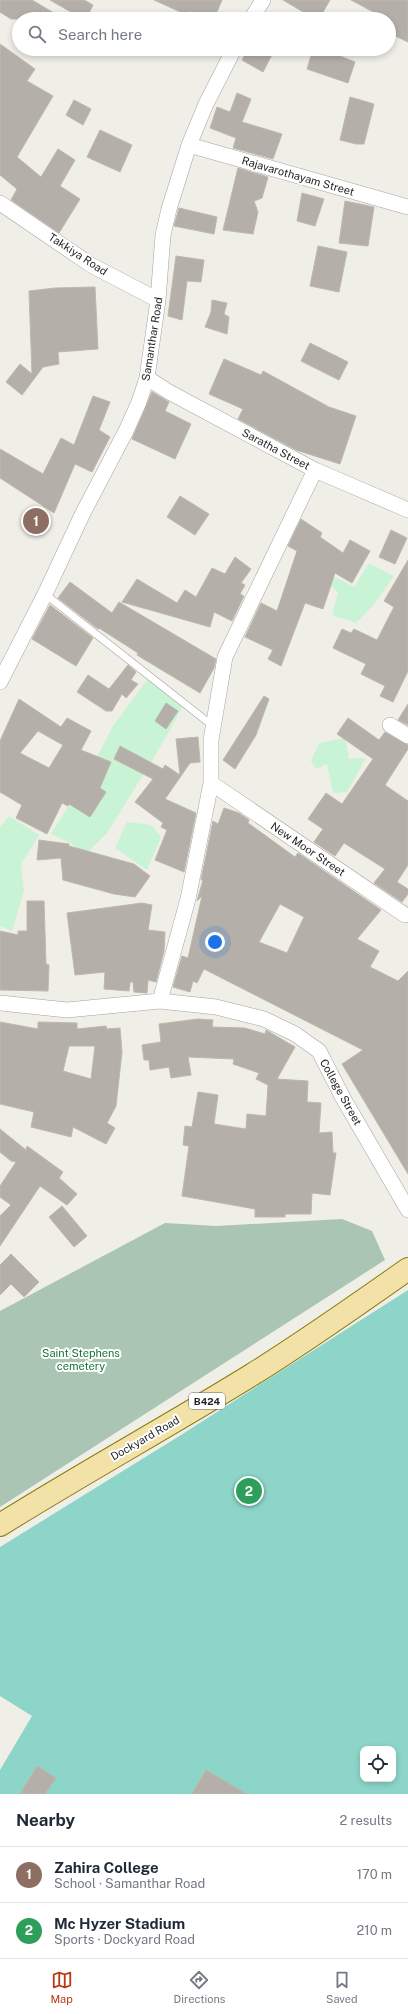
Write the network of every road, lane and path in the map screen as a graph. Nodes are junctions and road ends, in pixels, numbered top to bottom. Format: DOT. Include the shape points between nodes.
graph roads {
  1 [pos="263,0"];
  2 [pos="255,12"];
  3 [pos="230,56"];
  4 [pos="189,145"];
  5 [pos="0,203"];
  6 [pos="408,207"];
  7 [pos="158,300"];
  8 [pos="147,378"];
  9 [pos="315,470"];
  10 [pos="408,510"];
  11 [pos="45,594"];
  12 [pos="0,682"];
  13 [pos="390,725"];
  14 [pos="213,726"];
  15 [pos="408,736"];
  16 [pos="211,783"];
  17 [pos="407,917"];
  18 [pos="160,1001"];
  19 [pos="0,1003"];
  20 [pos="408,1210"];
  21 [pos="408,1268"];
  22 [pos="0,1525"];
  1 -- 2 [label="street"];
  3 -- 4 [label="street, Samanthar Road"];
  4 -- 6 [label="street, Rajavarothayam Street"];
  4 -- 7 [label="street, Samanthar Road" via="163,235"];
  5 -- 7 [label="street, Takkiya Road" via="91,265"];
  7 -- 8 [label="street, Samanthar Road"];
  8 -- 9 [label="street, Saratha Street"];
  8 -- 11 [label="street, Samanthar Road" via="126,431 83,513"];
  9 -- 10 [label="street, Saratha Street"];
  9 -- 14 [label="street" via="225,657"];
  11 -- 12 [label="street, Samanthar Road"];
  11 -- 14 [label="lane"];
  13 -- 15 [label="street"];
  14 -- 16 [label="street"];
  16 -- 17 [label="street, New Moor Street"];
  16 -- 18 [label="street" via="188,899"];
  18 -- 19 [label="street, College Street" via="67,1010"];
  18 -- 20 [label="street, College Street" via="216,1007 264,1019 295,1034 319,1051 343,1098"];
  21 -- 22 [label="main road, Dockyard Road / B424" via="328,1325 252,1374"];
}
